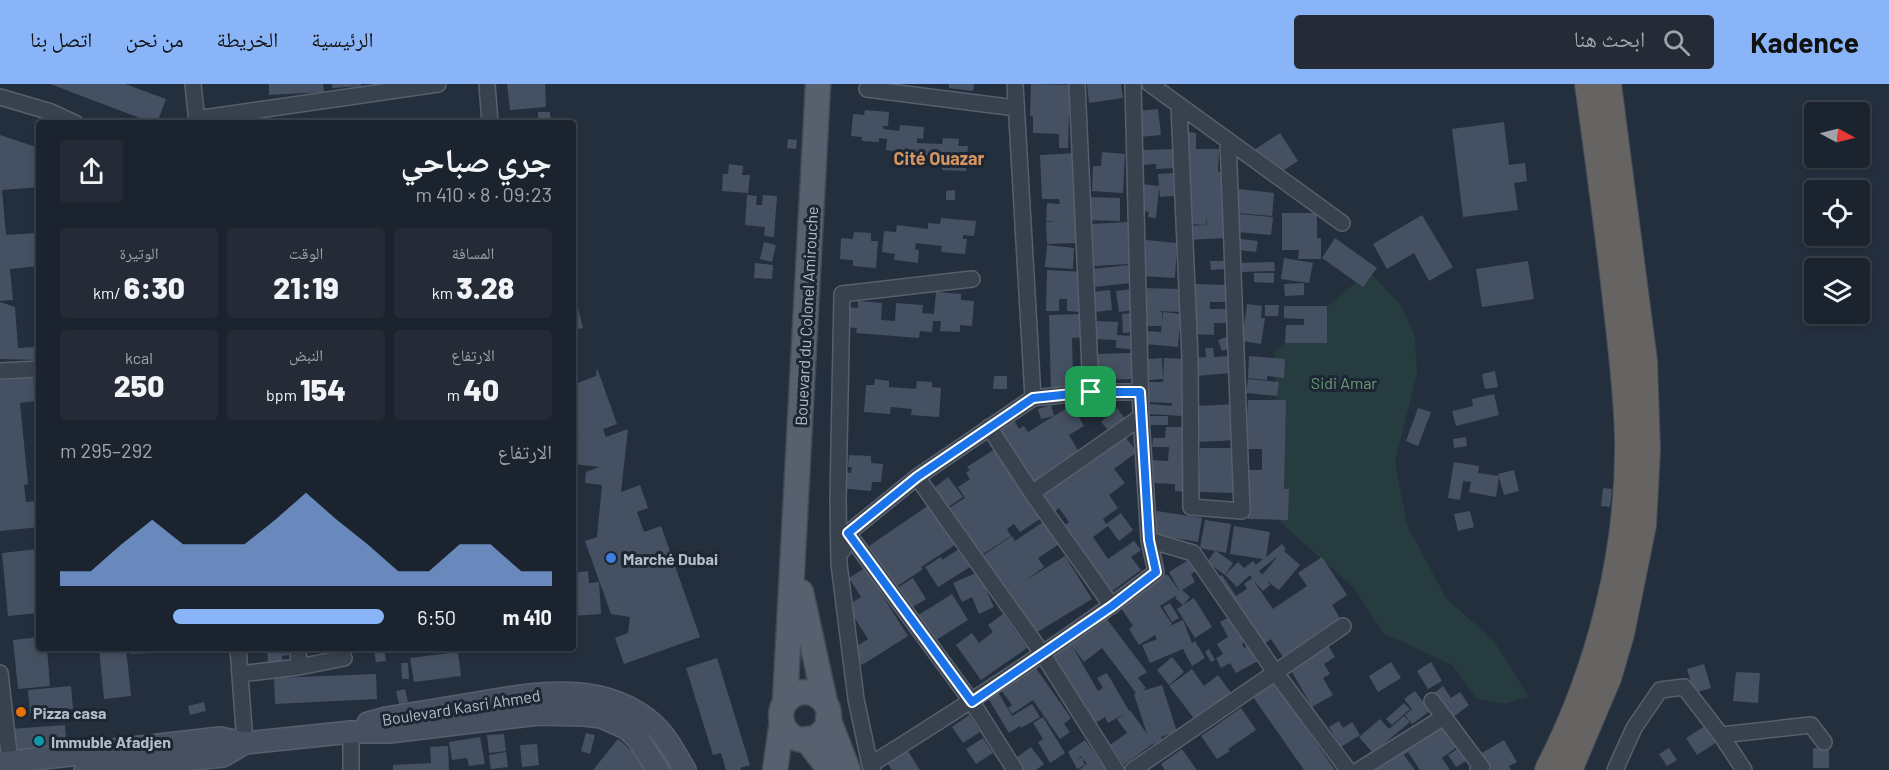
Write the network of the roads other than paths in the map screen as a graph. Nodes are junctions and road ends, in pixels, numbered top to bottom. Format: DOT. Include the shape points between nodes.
graph roads {
  1 [pos="193,84"];
  2 [pos="438,84"];
  3 [pos="487,84"];
  4 [pos="818,84"];
  5 [pos="1015,84"];
  6 [pos="1077,84"];
  7 [pos="1133,84"];
  8 [pos="1150,84"];
  9 [pos="1588,84"];
  10 [pos="1608,84"];
  11 [pos="867,89"];
  12 [pos="0,97"];
  13 [pos="1179,106"];
  14 [pos="1016,108"];
  15 [pos="68,120"];
  16 [pos="197,120"];
  17 [pos="204,120"];
  18 [pos="490,120"];
  19 [pos="1228,140"];
  20 [pos="1342,224"];
  21 [pos="972,279"];
  22 [pos="36,369"];
  23 [pos="0,371"];
  24 [pos="1091,392"];
  25 [pos="1140,392"];
  26 [pos="1033,398"];
  27 [pos="1141,417"];
  28 [pos="988,427"];
  29 [pos="917,477"];
  30 [pos="1032,493"];
  31 [pos="848,533"];
  32 [pos="1149,540"];
  33 [pos="793,548"];
  34 [pos="839,564"];
  35 [pos="1112,606"];
  36 [pos="1343,626"];
  37 [pos="238,651"];
  38 [pos="298,651"];
  39 [pos="1042,653"];
  40 [pos="344,658"];
  41 [pos="299,667"];
  42 [pos="1275,672"];
  43 [pos="0,673"];
  44 [pos="240,674"];
  45 [pos="1432,701"];
  46 [pos="972,702"];
  47 [pos="827,710"];
  48 [pos="1444,717"];
  49 [pos="792,725"];
  50 [pos="351,732"];
  51 [pos="1721,735"];
  52 [pos="1824,741"];
  53 [pos="244,743"];
  54 [pos="5,762"];
  55 [pos="864,768"];
  56 [pos="85,770"];
  57 [pos="351,770"];
  58 [pos="658,770"];
  59 [pos="686,770"];
  60 [pos="775,770"];
  61 [pos="830,770"];
  62 [pos="1014,770"];
  63 [pos="1116,770"];
  64 [pos="1133,770"];
  65 [pos="1348,770"];
  66 [pos="1359,770"];
  67 [pos="1478,770"];
  68 [pos="1548,770"];
  69 [pos="1569,770"];
  70 [pos="1615,770"];
  71 [pos="1744,770"];
  1 -- 16 [label="street"];
  2 -- 17 [label="street"];
  3 -- 18 [label="street"];
  4 -- 33 [label="main road, Bouevard du Colonel Amirouche"];
  5 -- 14 [label="street"];
  6 -- 24 [label="street"];
  7 -- 25 [label="street"];
  8 -- 13 [label="street"];
  9 -- 68 [label="highway" via="1624,372 1628,438 1625,497 1620,549 1607,611 1588,676"];
  10 -- 69 [label="highway" via="1644,361 1647,450 1643,525 1608,678"];
  11 -- 14 [label="street"];
  12 -- 15 [label="street"];
  13 -- 19 [label="street"];
  13 -- 19 [label="street" via="1190,358 1191,507 1242,511"];
  14 -- 26 [label="street"];
  19 -- 20 [label="street"];
  21 -- 34 [label="street" via="842,294"];
  22 -- 23 [label="street"];
  24 -- 25 [label="street"];
  24 -- 26 [label="street"];
  25 -- 27 [label="street"];
  26 -- 28 [label="street"];
  27 -- 30 [label="street"];
  27 -- 32 [label="street"];
  28 -- 29 [label="street"];
  28 -- 30 [label="street"];
  29 -- 31 [label="street"];
  29 -- 39 [label="street"];
  30 -- 35 [label="street"];
  31 -- 34 [label="street"];
  31 -- 46 [label="street"];
  32 -- 35 [label="street" via="1156,572"];
  32 -- 42 [label="street" via="1193,553"];
  33 -- 47 [label="main road, Bouevard du Colonel Amirouche"];
  33 -- 49 [label="main road, Bouevard du Colonel Amirouche"];
  34 -- 55 [label="street"];
  35 -- 39 [label="street"];
  36 -- 42 [label="street"];
  37 -- 44 [label="street"];
  38 -- 41 [label="street"];
  39 -- 46 [label="street"];
  39 -- 63 [label="street"];
  40 -- 41 [label="street"];
  41 -- 44 [label="street"];
  42 -- 64 [label="street"];
  42 -- 65 [label="street"];
  43 -- 54 [label="street"];
  44 -- 53 [label="street"];
  45 -- 48 [label="street"];
  46 -- 55 [label="street"];
  46 -- 62 [label="street"];
  47 -- 49 [label="main road" via="827,725 819,735"];
  47 -- 49 [label="main road" via="820,697 805,692 790,697"];
  47 -- 55 [label="main road, Bouevard du Colonel Amirouche"];
  48 -- 66 [label="street"];
  48 -- 67 [label="street" via="1482,768"];
  49 -- 60 [label="main road, Bouevard du Colonel Amirouche"];
  49 -- 61 [label="main road"];
  50 -- 53 [label="main road, Boulevard Kasri Ahmed"];
  50 -- 57 [label="street"];
  50 -- 58 [label="main road, Boulevard Kasri Ahmed" via="390,732 538,714 601,717 626,728 638,739"];
  50 -- 59 [label="main road, Boulevard Kasri Ahmed" via="386,718 526,694 578,694 612,700 633,710 654,725"];
  51 -- 52 [label="street" via="1811,725"];
  51 -- 70 [label="street" via="1684,687 1660,690 1634,728"];
  51 -- 71 [label="street"];
  53 -- 54 [label="main road, Boulevard Kasri Ahmed" via="220,738"];
  53 -- 56 [label="main road, Boulevard Kasri Ahmed" via="223,756"];
}
